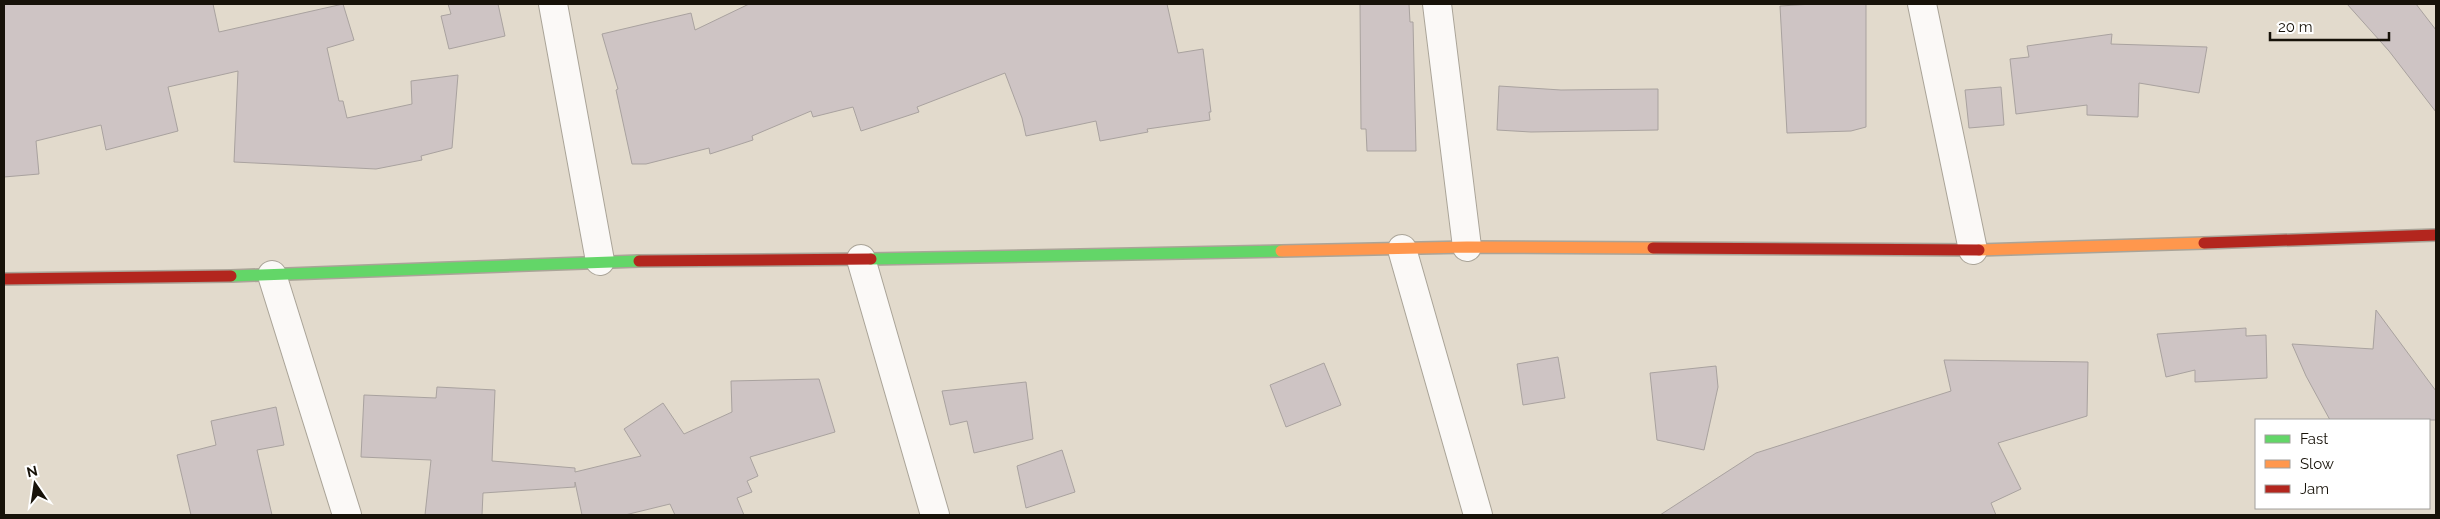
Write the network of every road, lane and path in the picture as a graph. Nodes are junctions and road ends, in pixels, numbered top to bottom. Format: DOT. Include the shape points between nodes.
graph roads {
  1 [pos="554,4"];
  2 [pos="1437,4"];
  3 [pos="1922,4"];
  4 [pos="2436,235"];
  5 [pos="1467,247"];
  6 [pos="1402,249"];
  7 [pos="1973,250"];
  8 [pos="861,259"];
  9 [pos="600,262"];
  10 [pos="272,275"];
  11 [pos="4,279"];
  12 [pos="347,515"];
  13 [pos="935,515"];
  14 [pos="1478,515"];
  1 -- 9 [label="street"];
  2 -- 5 [label="street"];
  3 -- 7 [label="street"];
  4 -- 7 [label="street"];
  5 -- 6 [label="street"];
  5 -- 7 [label="street"];
  6 -- 8 [label="street"];
  6 -- 14 [label="street"];
  8 -- 9 [label="street"];
  8 -- 13 [label="street"];
  9 -- 10 [label="street"];
  10 -- 11 [label="street"];
  10 -- 12 [label="street"];
}
